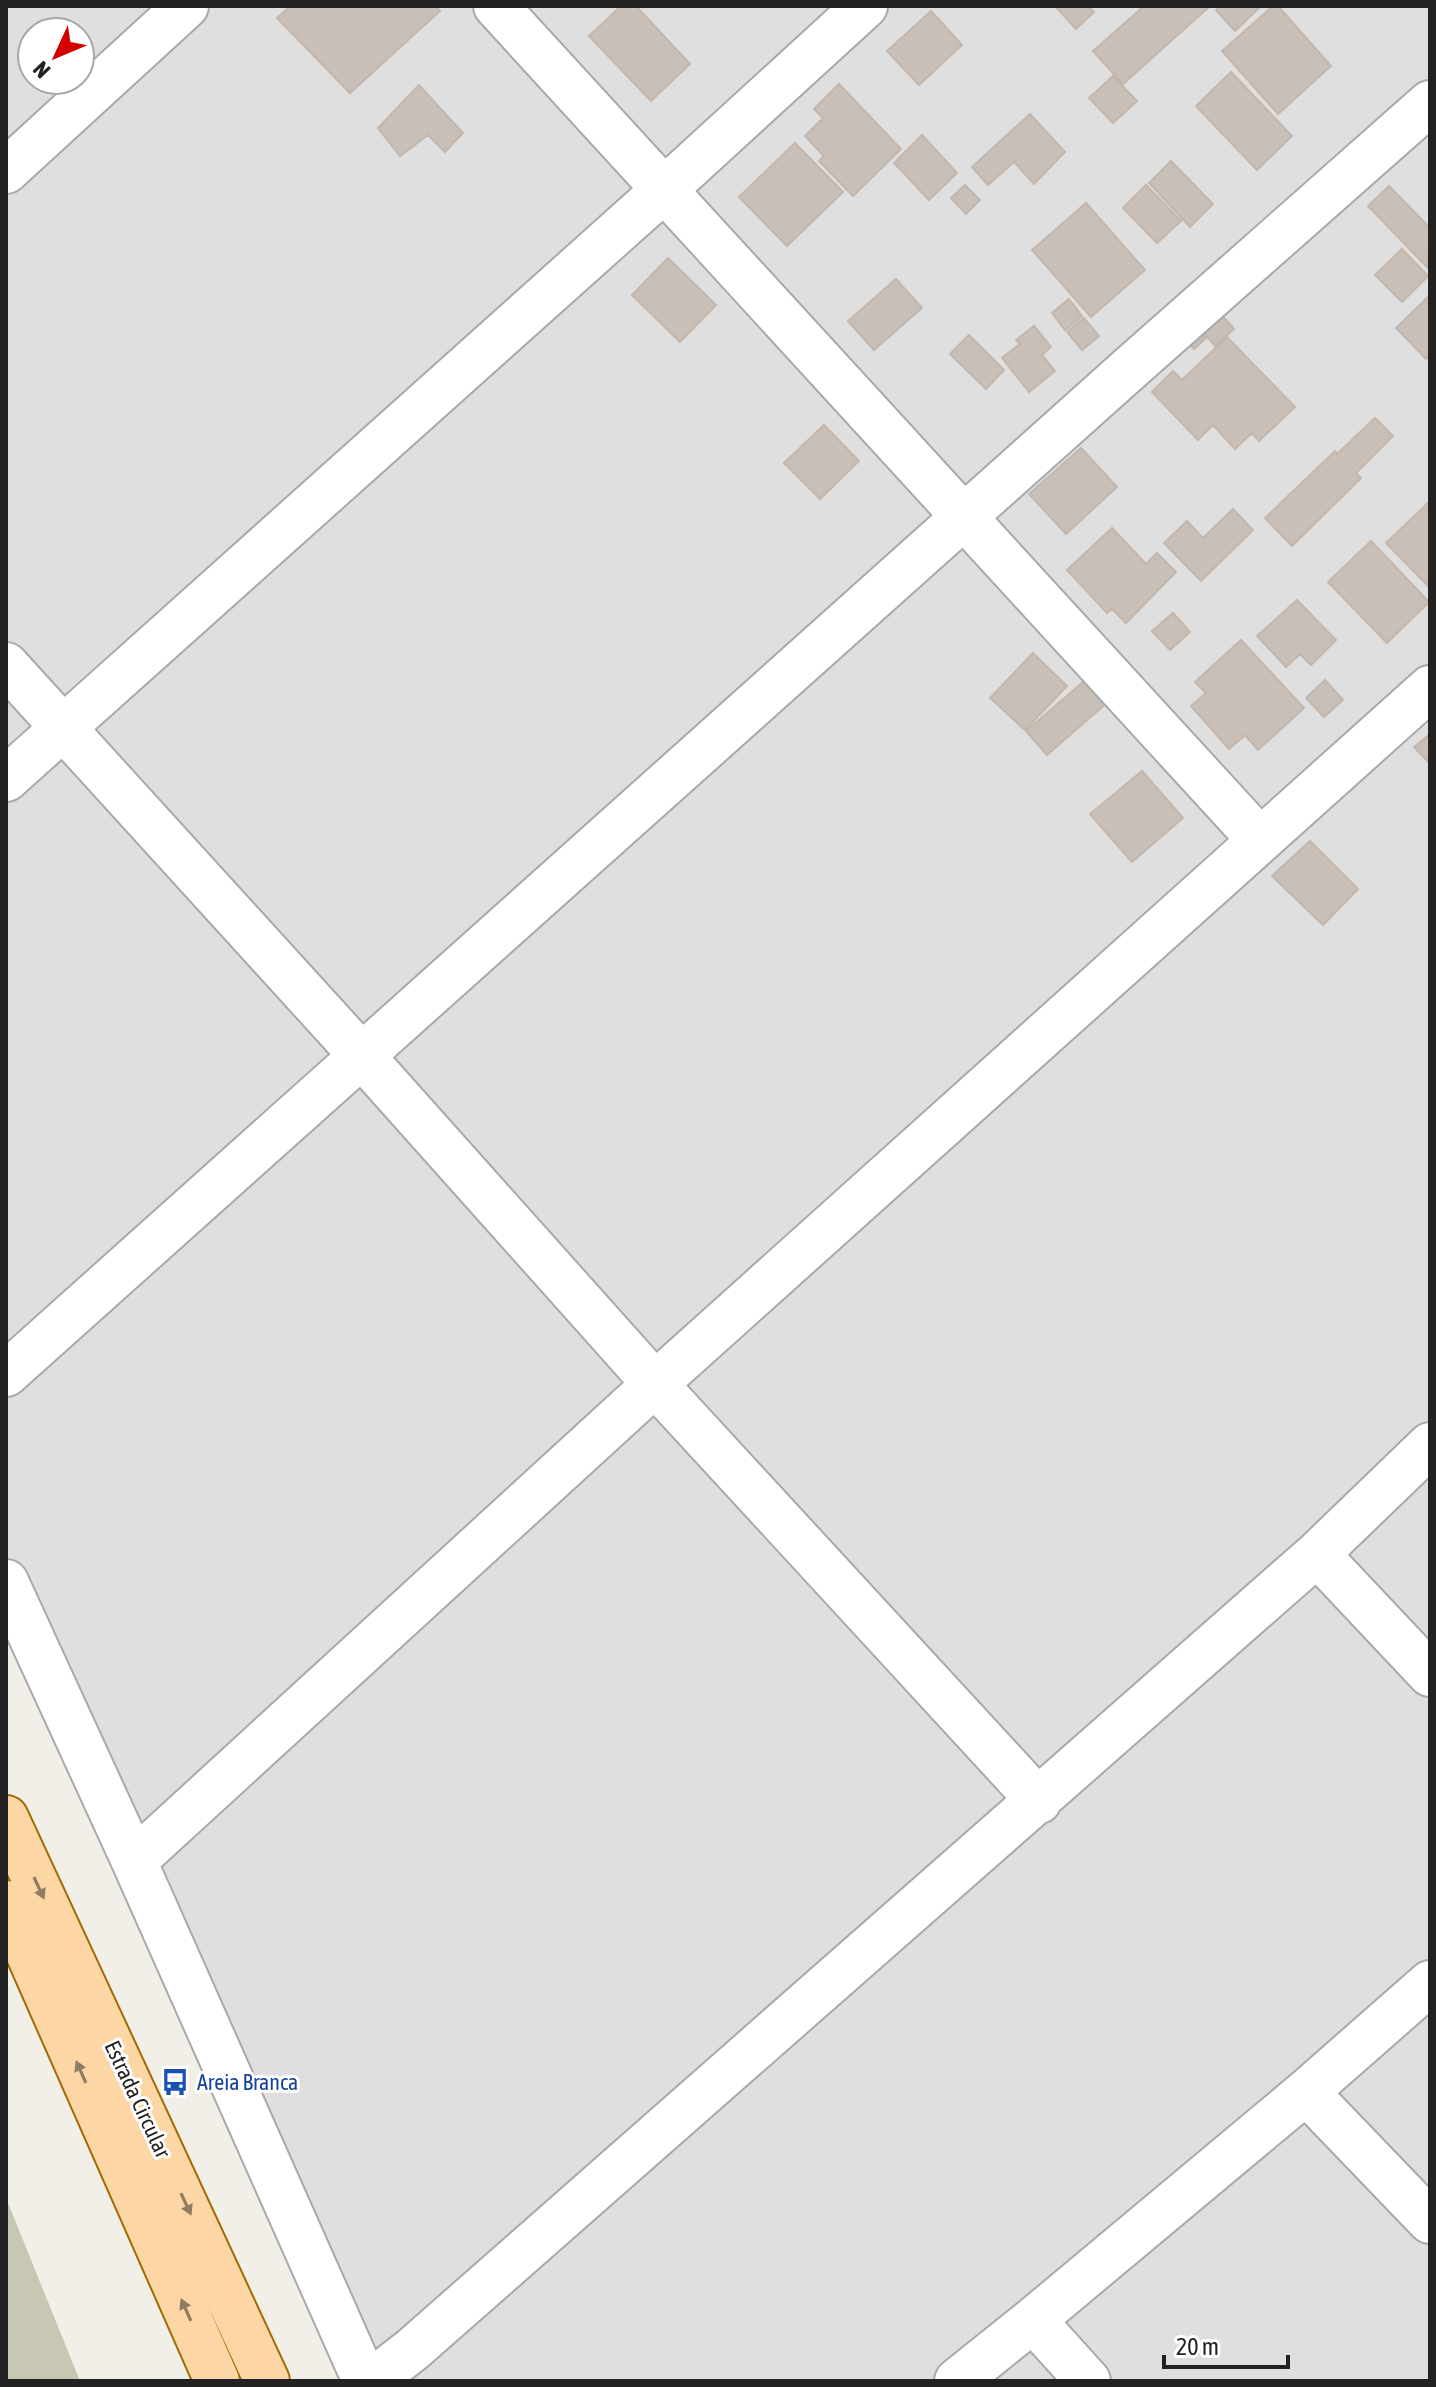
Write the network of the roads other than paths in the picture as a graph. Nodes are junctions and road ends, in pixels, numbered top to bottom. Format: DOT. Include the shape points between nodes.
graph roads {
  1 [pos="186,6"];
  2 [pos="496,6"];
  3 [pos="865,6"];
  4 [pos="1430,103"];
  5 [pos="6,171"];
  6 [pos="665,189"];
  7 [pos="965,517"];
  8 [pos="6,665"];
  9 [pos="1430,688"];
  10 [pos="63,728"];
  11 [pos="6,779"];
  12 [pos="1259,839"];
  13 [pos="362,1056"];
  14 [pos="6,1374"];
  15 [pos="655,1384"];
  16 [pos="1430,1445"];
  17 [pos="1317,1554"];
  18 [pos="6,1582"];
  19 [pos="1430,1674"];
  20 [pos="1039,1801"];
  21 [pos="6,1818"];
  22 [pos="134,1861"];
  23 [pos="6,1903"];
  24 [pos="1430,1983"];
  25 [pos="1306,2092"];
  26 [pos="1430,2221"];
  27 [pos="1033,2320"];
  28 [pos="217,2381"];
  29 [pos="267,2381"];
  30 [pos="365,2381"];
  31 [pos="372,2381"];
  32 [pos="957,2381"];
  33 [pos="1088,2381"];
  1 -- 5 [label="street"];
  2 -- 6 [label="street"];
  3 -- 6 [label="street"];
  4 -- 7 [label="street"];
  6 -- 7 [label="street"];
  6 -- 10 [label="street"];
  7 -- 12 [label="street"];
  7 -- 13 [label="street"];
  8 -- 10 [label="street"];
  9 -- 12 [label="street"];
  10 -- 11 [label="street"];
  10 -- 13 [label="street"];
  12 -- 15 [label="street"];
  13 -- 14 [label="street"];
  13 -- 15 [label="street"];
  15 -- 20 [label="street"];
  15 -- 22 [label="street"];
  16 -- 17 [label="street"];
  17 -- 19 [label="street"];
  17 -- 20 [label="street"];
  18 -- 22 [label="street"];
  20 -- 31 [label="street"];
  21 -- 29 [label="main road, Estrada Circular, one-way"];
  22 -- 30 [label="street"];
  28 -- 23 [label="main road, Estrada Circular, one-way"];
  24 -- 25 [label="street"];
  25 -- 26 [label="street"];
  25 -- 27 [label="street"];
  27 -- 32 [label="street"];
  27 -- 33 [label="street"];
}
